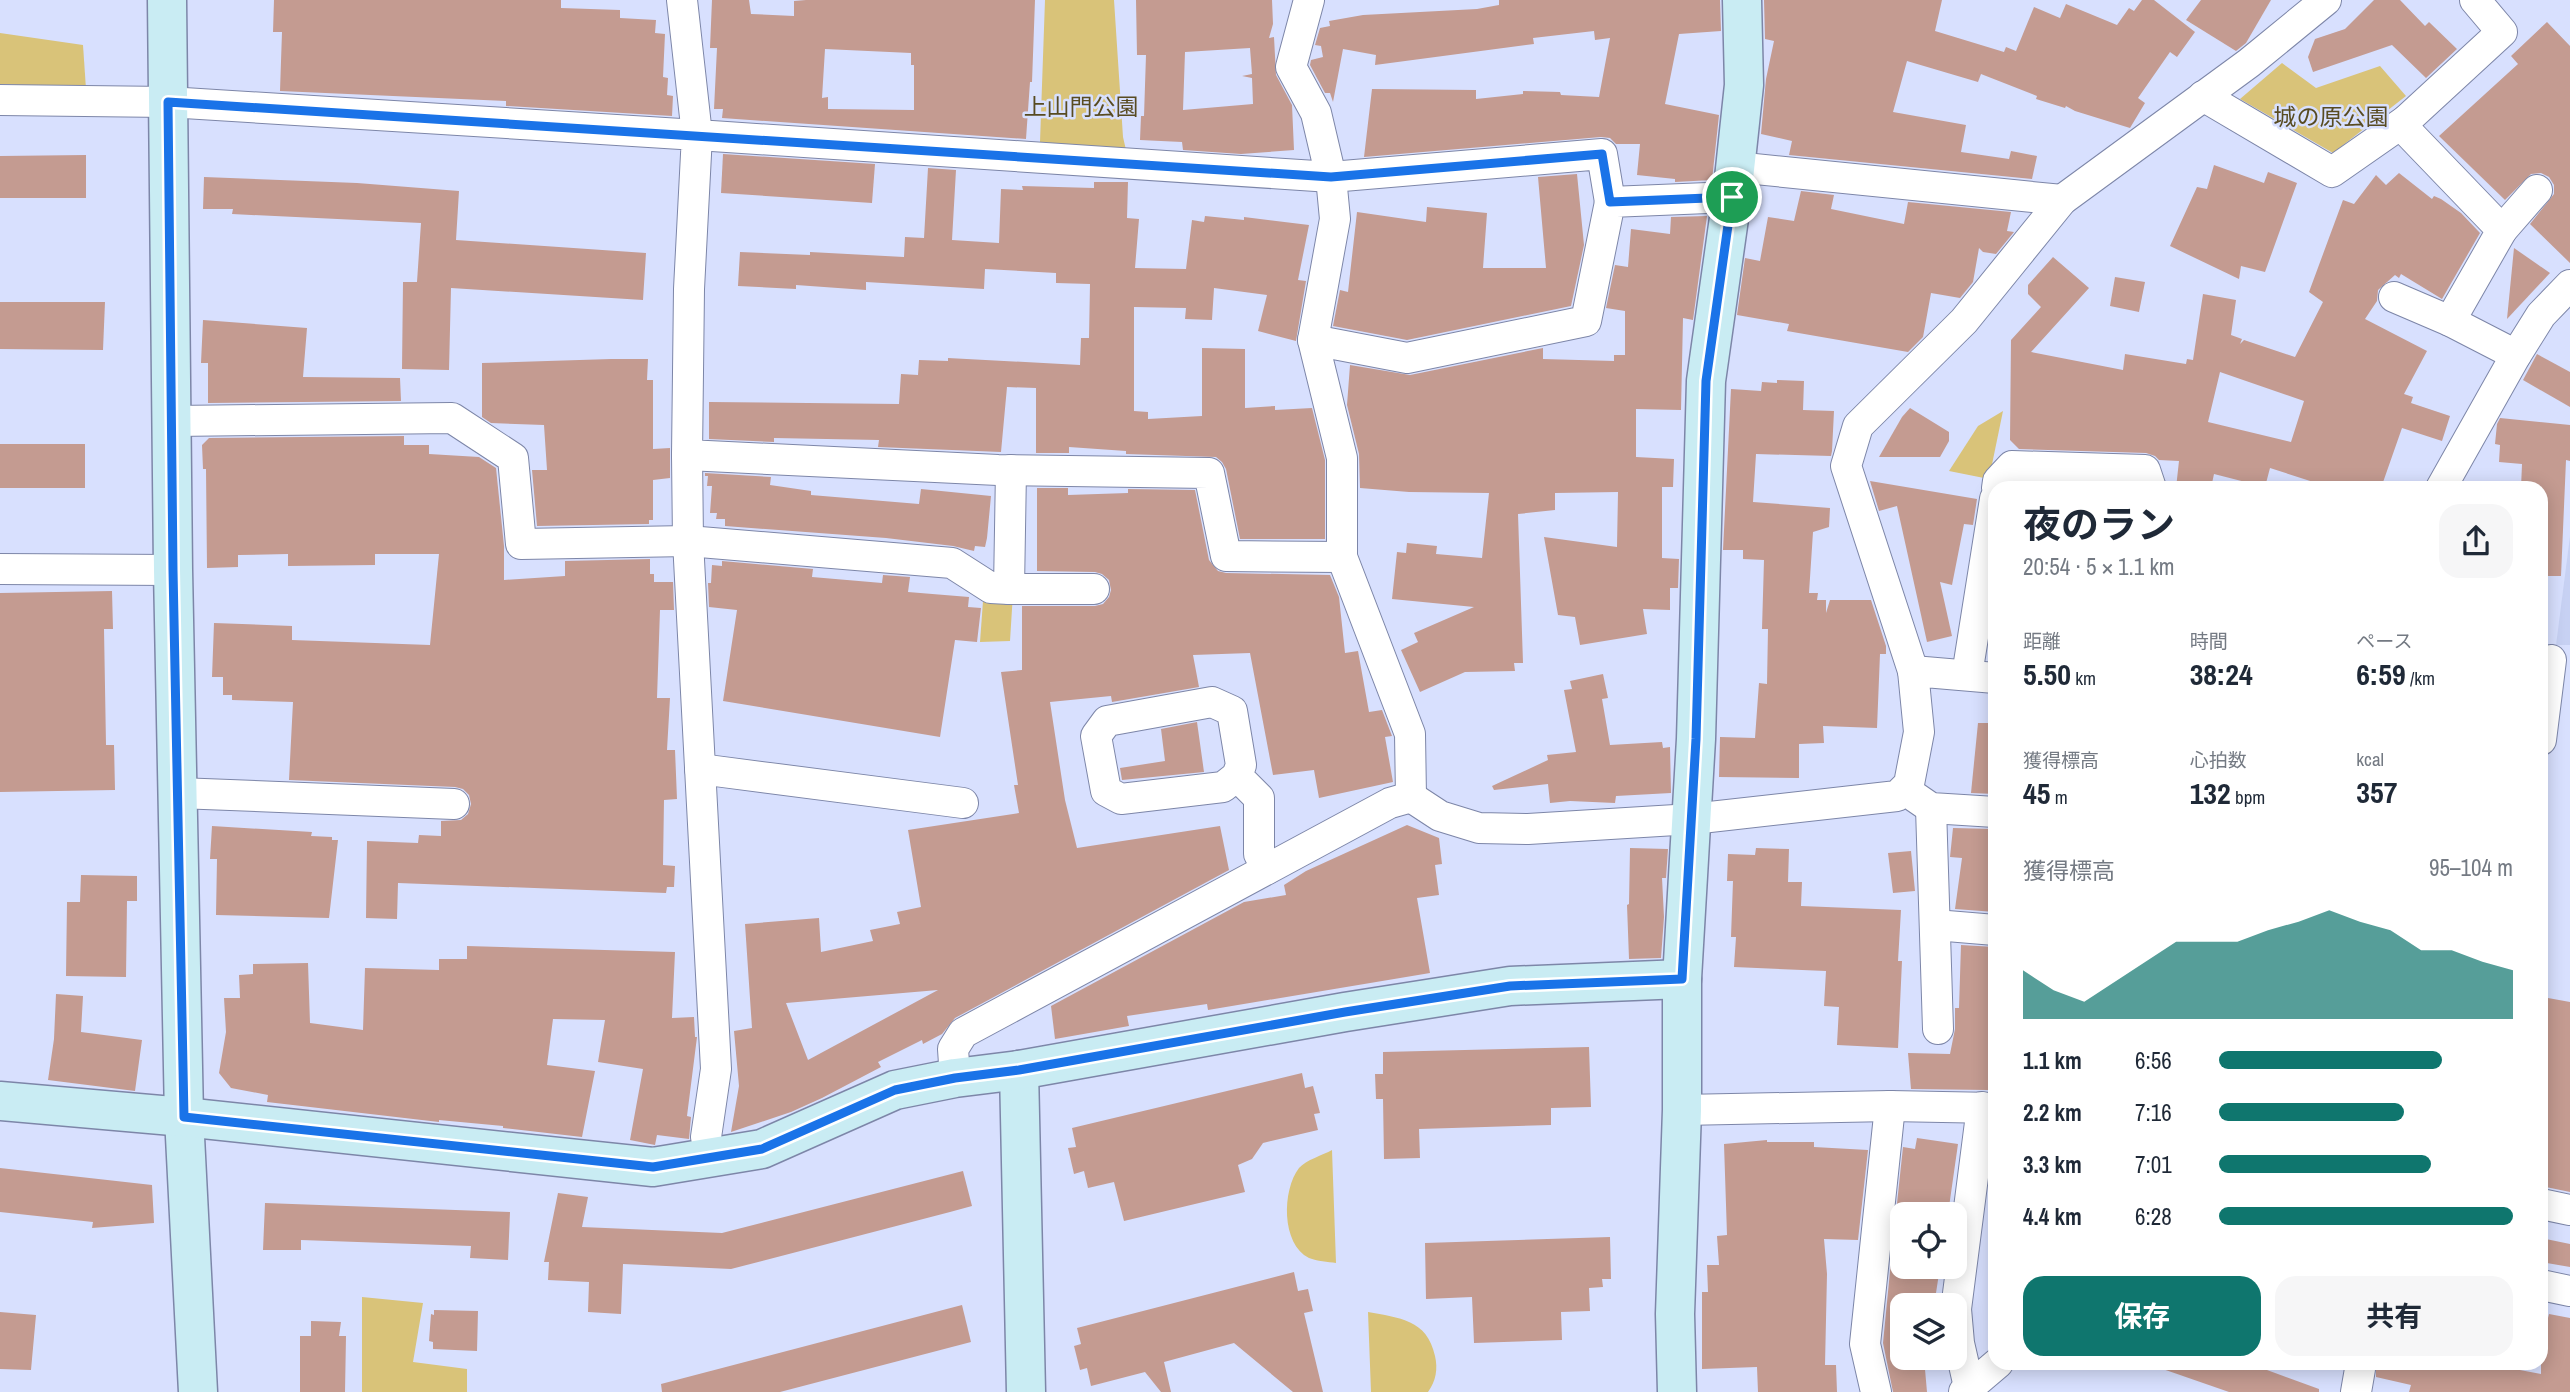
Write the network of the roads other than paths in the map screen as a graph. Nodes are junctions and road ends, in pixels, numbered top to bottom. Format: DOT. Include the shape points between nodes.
graph roads {
  1 [pos="167,0"];
  2 [pos="682,0"];
  3 [pos="1309,0"];
  4 [pos="1742,0"];
  5 [pos="2326,0"];
  6 [pos="2475,0"];
  7 [pos="2203,96"];
  8 [pos="0,100"];
  9 [pos="168,102"];
  10 [pos="2408,119"];
  11 [pos="697,135"];
  12 [pos="1331,177"];
  13 [pos="1734,182"];
  14 [pos="2536,190"];
  15 [pos="2062,200"];
  16 [pos="1610,202"];
  17 [pos="2502,230"];
  18 [pos="2570,285"];
  19 [pos="2394,297"];
  20 [pos="2450,321"];
  21 [pos="1313,340"];
  22 [pos="2516,355"];
  23 [pos="173,421"];
  24 [pos="688,455"];
  25 [pos="1012,470"];
  26 [pos="1998,481"];
  27 [pos="2149,481"];
  28 [pos="2445,481"];
  29 [pos="688,541"];
  30 [pos="1342,557"];
  31 [pos="0,569"];
  32 [pos="173,570"];
  33 [pos="1988,588"];
  34 [pos="1009,589"];
  35 [pos="1094,589"];
  36 [pos="2554,661"];
  37 [pos="1913,671"];
  38 [pos="1981,677"];
  39 [pos="2548,697"];
  40 [pos="701,769"];
  41 [pos="1237,776"];
  42 [pos="1903,789"];
  43 [pos="178,793"];
  44 [pos="1411,797"];
  45 [pos="963,803"];
  46 [pos="454,804"];
  47 [pos="1931,808"];
  48 [pos="1988,812"];
  49 [pos="1692,820"];
  50 [pos="1267,869"];
  51 [pos="1935,925"];
  52 [pos="1988,929"];
  53 [pos="1682,979"];
  54 [pos="1938,1029"];
  55 [pos="1019,1070"];
  56 [pos="955,1078"];
  57 [pos="0,1101"];
  58 [pos="1890,1106"];
  59 [pos="1988,1108"];
  60 [pos="1682,1110"];
  61 [pos="184,1117"];
  62 [pos="711,1159"];
  63 [pos="2548,1205"];
  64 [pos="2570,1210"];
  65 [pos="2548,1286"];
  66 [pos="2570,1291"];
  67 [pos="1990,1370"];
  68 [pos="1967,1390"];
  69 [pos="198,1392"];
  70 [pos="1026,1392"];
  71 [pos="1677,1392"];
  72 [pos="1876,1392"];
  1 -- 9 [label="street"];
  2 -- 11 [label="street"];
  3 -- 12 [label="street" via="1291,67 1315,113"];
  4 -- 13 [label="street" via="1744,85"];
  5 -- 7 [label="street"];
  6 -- 10 [label="street" via="2502,32"];
  7 -- 10 [label="street" via="2332,172"];
  7 -- 15 [label="street"];
  8 -- 9 [label="street"];
  9 -- 11 [label="street"];
  9 -- 23 [label="street"];
  10 -- 17 [label="street" via="2401,125"];
  11 -- 12 [label="street"];
  11 -- 24 [label="street" via="689,289"];
  12 -- 16 [label="street" via="1602,154"];
  12 -- 21 [label="street" via="1335,219"];
  13 -- 15 [label="street"];
  13 -- 16 [label="street"];
  13 -- 49 [label="street" via="1706,381"];
  14 -- 17 [label="street"];
  15 -- 37 [label="street" via="1964,321 1858,426 1846,466"];
  16 -- 21 [label="street" via="1586,321 1406,358"];
  17 -- 20 [label="street"];
  18 -- 22 [label="street" via="2541,315"];
  19 -- 20 [label="street"];
  20 -- 22 [label="street"];
  21 -- 30 [label="street" via="1342,458"];
  22 -- 28 [label="street"];
  23 -- 29 [label="street" via="452,418 513,458 521,544"];
  23 -- 32 [label="street"];
  24 -- 25 [label="street"];
  24 -- 29 [label="street"];
  25 -- 30 [label="street" via="1209,472 1226,556"];
  25 -- 34 [label="street"];
  26 -- 27 [label="street" via="2012,466 2145,470"];
  29 -- 34 [label="street" via="952,563 991,588"];
  29 -- 40 [label="street"];
  30 -- 44 [label="street" via="1410,734"];
  31 -- 32 [label="street"];
  32 -- 43 [label="street"];
  33 -- 38 [label="street"];
  34 -- 35 [label="street"];
  36 -- 39 [label="street"];
  37 -- 38 [label="street"];
  37 -- 42 [label="street" via="1919,732 1909,783"];
  40 -- 45 [label="street"];
  40 -- 62 [label="street" via="716,1069 706,1137"];
  41 -- 41 [label="street" via="1223,787 1121,799 1105,791 1096,736 1107,721 1212,702 1232,711 1241,765"];
  41 -- 50 [label="street" via="1259,798 1259,854"];
  42 -- 47 [label="street"];
  42 -- 49 [label="street" via="1897,796"];
  43 -- 46 [label="street"];
  43 -- 61 [label="street"];
  44 -- 49 [label="street" via="1440,816 1479,828"];
  44 -- 50 [label="street" via="1390,803"];
  47 -- 48 [label="street"];
  47 -- 51 [label="street"];
  49 -- 53 [label="street"];
  50 -- 56 [label="street" via="963,1033 953,1049"];
  51 -- 52 [label="street"];
  51 -- 54 [label="street"];
  53 -- 55 [label="street" via="1510,986"];
  53 -- 60 [label="street"];
  55 -- 56 [label="street"];
  55 -- 70 [label="street"];
  56 -- 62 [label="street" via="895,1090 762,1149"];
  57 -- 61 [label="street"];
  58 -- 59 [label="street"];
  58 -- 60 [label="street"];
  58 -- 72 [label="street" via="1866,1344"];
  59 -- 68 [label="street" via="1956,1309"];
  60 -- 71 [label="street"];
  61 -- 62 [label="street" via="653,1167"];
  61 -- 69 [label="street"];
  63 -- 64 [label="street"];
  65 -- 66 [label="street"];
  67 -- 68 [label="street"];
}
